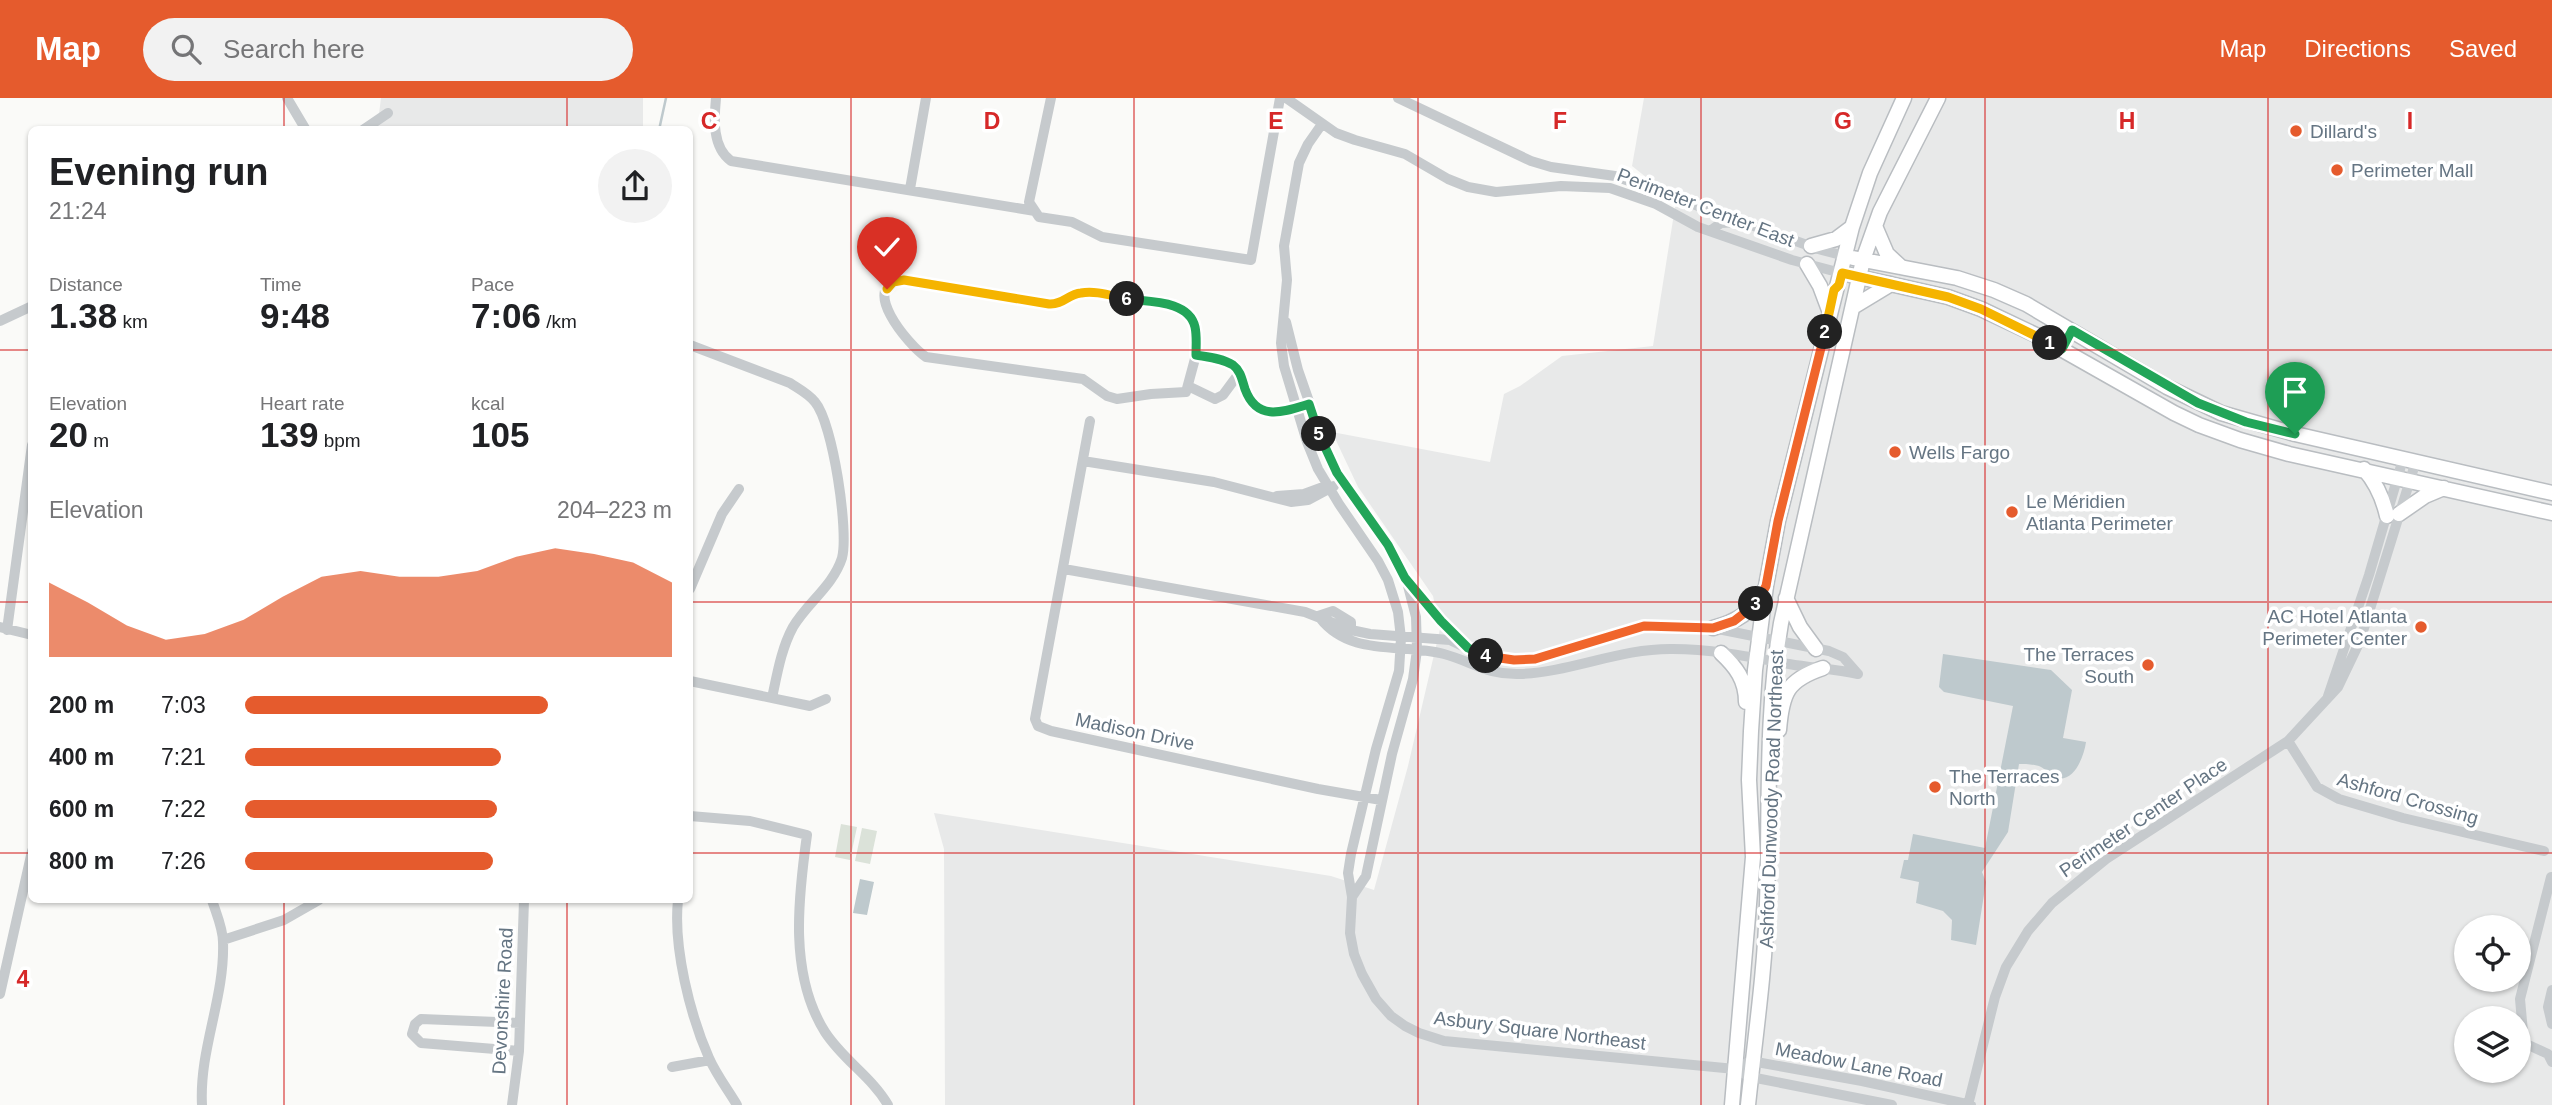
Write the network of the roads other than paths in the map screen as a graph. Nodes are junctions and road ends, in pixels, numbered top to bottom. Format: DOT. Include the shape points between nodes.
graph roads {
  1 [pos="287,98"];
  2 [pos="716,98"];
  3 [pos="926,98"];
  4 [pos="1051,98"];
  5 [pos="1280,98"];
  6 [pos="1286,98"];
  7 [pos="1398,98"];
  8 [pos="1904,98"];
  9 [pos="1938,98"];
  10 [pos="387,113"];
  11 [pos="1322,124"];
  12 [pos="304,126"];
  13 [pos="369,126"];
  14 [pos="1634,183"];
  15 [pos="1553,186"];
  16 [pos="910,189"];
  17 [pos="1035,211"];
  18 [pos="1752,224"];
  19 [pos="1875,226"];
  20 [pos="1852,227"];
  21 [pos="1710,231"];
  22 [pos="1811,246"];
  23 [pos="1845,256"];
  24 [pos="1863,260"];
  25 [pos="1807,264"];
  26 [pos="1901,267"];
  27 [pos="1842,273"];
  28 [pos="1859,277"];
  29 [pos="1891,284"];
  30 [pos="1853,307"];
  31 [pos="28,308"];
  32 [pos="1829,313"];
  33 [pos="1284,316"];
  34 [pos="0,321"];
  35 [pos="2072,330"];
  36 [pos="693,346"];
  37 [pos="2062,349"];
  38 [pos="1196,355"];
  39 [pos="1240,372"];
  40 [pos="1188,386"];
  41 [pos="1309,404"];
  42 [pos="1296,408"];
  43 [pos="1090,421"];
  44 [pos="2410,460"];
  45 [pos="1083,461"];
  46 [pos="2364,470"];
  47 [pos="2404,479"];
  48 [pos="1342,481"];
  49 [pos="28,484"];
  50 [pos="1329,487"];
  51 [pos="2444,488"];
  52 [pos="738,489"];
  53 [pos="2552,493"];
  54 [pos="2552,513"];
  55 [pos="2393,515"];
  56 [pos="1063,569"];
  57 [pos="1405,578"];
  58 [pos="693,582"];
  59 [pos="1766,586"];
  60 [pos="1786,598"];
  61 [pos="1318,616"];
  62 [pos="4,628"];
  63 [pos="1713,628"];
  64 [pos="28,634"];
  65 [pos="1760,638"];
  66 [pos="1777,641"];
  67 [pos="1401,643"];
  68 [pos="1417,644"];
  69 [pos="1468,648"];
  70 [pos="1816,649"];
  71 [pos="1721,653"];
  72 [pos="1756,658"];
  73 [pos="1775,661"];
  74 [pos="1823,668"];
  75 [pos="693,682"];
  76 [pos="772,698"];
  77 [pos="826,699"];
  78 [pos="2288,741"];
  79 [pos="1769,755"];
  80 [pos="1364,797"];
  81 [pos="1381,800"];
  82 [pos="693,816"];
  83 [pos="1752,822"];
  84 [pos="2544,851"];
  85 [pos="28,869"];
  86 [pos="2551,877"];
  87 [pos="1352,897"];
  88 [pos="213,903"];
  89 [pos="314,903"];
  90 [pos="524,903"];
  91 [pos="678,903"];
  92 [pos="223,940"];
  93 [pos="2552,990"];
  94 [pos="0,994"];
  95 [pos="520,1023"];
  96 [pos="2552,1024"];
  97 [pos="519,1051"];
  98 [pos="2551,1055"];
  99 [pos="710,1060"];
  100 [pos="1751,1061"];
  101 [pos="672,1067"];
  102 [pos="1735,1069"];
  103 [pos="1751,1077"];
  104 [pos="202,1105"];
  105 [pos="512,1105"];
  106 [pos="737,1105"];
  107 [pos="888,1105"];
  108 [pos="1732,1105"];
  109 [pos="1748,1105"];
  110 [pos="1892,1105"];
  111 [pos="1969,1105"];
  1 -- 12 [label="street"];
  2 -- 16 [label="street" via="719,148 731,161"];
  3 -- 16 [label="street"];
  4 -- 17 [label="street" via="1029,202"];
  5 -- 17 [label="street" via="1251,260 1102,237 1072,222 1039,217"];
  6 -- 11 [label="street, Perimeter Center East"];
  7 -- 14 [label="street, Perimeter Center East" via="1531,161"];
  8 -- 20 [label="main road, Ashford Dunwoody Road Northeast"];
  9 -- 19 [label="main road, Ashford Dunwoody Road Northeast"];
  10 -- 13 [label="street"];
  11 -- 15 [label="street, Perimeter Center East" via="1355,140 1405,154 1448,179 1477,189 1504,192"];
  11 -- 33 [label="street, Asbury Square Northeast" via="1297,169 1284,246"];
  14 -- 15 [label="street" via="1566,179"];
  14 -- 18 [label="street, Perimeter Center East"];
  15 -- 21 [label="street, Perimeter Center East" via="1619,190"];
  16 -- 17 [label="street"];
  18 -- 21 [label="street" via="1731,221"];
  18 -- 22 [label="street, Perimeter Center East"];
  19 -- 24 [label="main road, Ashford Dunwoody Road Northeast"];
  19 -- 26 [label="main road" via="1887,254"];
  20 -- 22 [label="main road" via="1836,239"];
  20 -- 23 [label="main road, Ashford Dunwoody Road Northeast"];
  21 -- 25 [label="street, Perimeter Center East"];
  22 -- 23 [label="street, Perimeter Center East"];
  23 -- 24 [label="main road"];
  23 -- 27 [label="main road, Ashford Dunwoody Road Northeast"];
  24 -- 26 [label="main road"];
  24 -- 28 [label="main road, Ashford Dunwoody Road Northeast"];
  25 -- 27 [label="street, Perimeter Center East"];
  25 -- 32 [label="main road"];
  26 -- 35 [label="main road" via="1994,290"];
  27 -- 28 [label="main road"];
  27 -- 32 [label="main road, Ashford Dunwoody Road Northeast"];
  28 -- 29 [label="main road"];
  28 -- 30 [label="main road, Ashford Dunwoody Road Northeast"];
  29 -- 30 [label="main road"];
  29 -- 37 [label="main road" via="1981,309"];
  30 -- 60 [label="main road, Ashford Dunwoody Road Northeast"];
  31 -- 34 [label="street"];
  32 -- 59 [label="main road, Ashford Dunwoody Road Northeast"];
  33 -- 41 [label="street"];
  33 -- 42 [label="street, Asbury Square Northeast" via="1282,351"];
  35 -- 37 [label="main road"];
  35 -- 44 [label="main road" via="2167,387 2221,413"];
  36 -- 76 [label="street" via="803,391 817,403 829,430 845,537 842,557 834,575 794,626"];
  37 -- 46 [label="main road" via="2199,425 2289,454"];
  38 -- 39 [label="street" via="1226,361"];
  38 -- 40 [label="street"];
  38 -- 40 [label="street" via="1194,323 1179,307 1090,292 1049,304 904,280 893,282 885,292 890,316 926,357 1083,379 1117,399 1186,392"];
  39 -- 40 [label="street" via="1215,399"];
  39 -- 42 [label="street" via="1249,400 1258,408 1279,413"];
  41 -- 42 [label="street"];
  41 -- 48 [label="street"];
  42 -- 50 [label="street, Asbury Square Northeast"];
  43 -- 45 [label="street, Madison Drive"];
  44 -- 47 [label="street, Perimeter Center Place"];
  44 -- 53 [label="main road"];
  45 -- 50 [label="street" via="1214,482 1283,501 1308,500"];
  45 -- 56 [label="street, Madison Drive"];
  46 -- 47 [label="main road"];
  46 -- 55 [label="main road"];
  47 -- 51 [label="main road"];
  47 -- 55 [label="street, Perimeter Center Place"];
  48 -- 50 [label="street"];
  48 -- 57 [label="street" via="1388,545"];
  49 -- 62 [label="street"];
  50 -- 67 [label="street, Asbury Square Northeast" via="1385,574 1398,612"];
  51 -- 54 [label="main road"];
  51 -- 55 [label="main road"];
  52 -- 58 [label="street" via="722,514"];
  55 -- 78 [label="street, Perimeter Center Place" via="2327,698"];
  56 -- 61 [label="street"];
  56 -- 80 [label="street, Madison Drive" via="1035,719 1038,726"];
  57 -- 68 [label="street, Asbury Square Northeast" via="1415,609"];
  57 -- 69 [label="street"];
  59 -- 63 [label="main road" via="1744,615"];
  59 -- 65 [label="main road, Ashford Dunwoody Road Northeast"];
  60 -- 66 [label="main road, Ashford Dunwoody Road Northeast"];
  60 -- 70 [label="main road"];
  61 -- 67 [label="street"];
  61 -- 67 [label="street" via="1348,640"];
  62 -- 64 [label="street"];
  63 -- 65 [label="street"];
  63 -- 69 [label="street" via="1644,626 1528,660 1494,658"];
  65 -- 66 [label="street"];
  65 -- 72 [label="main road, Ashford Dunwoody Road Northeast"];
  66 -- 70 [label="street"];
  66 -- 73 [label="main road, Ashford Dunwoody Road Northeast"];
  67 -- 68 [label="street"];
  67 -- 80 [label="street, Asbury Square Northeast" via="1396,681"];
  68 -- 69 [label="street" via="1450,640"];
  68 -- 71 [label="street" via="1471,666 1514,674 1637,651"];
  68 -- 81 [label="street, Asbury Square Northeast" via="1413,679"];
  70 -- 74 [label="street" via="1840,655 1858,674"];
  71 -- 72 [label="street"];
  71 -- 83 [label="main road" via="1739,673 1746,690 1742,764"];
  72 -- 73 [label="street"];
  72 -- 83 [label="main road, Ashford Dunwoody Road Northeast" via="1749,755"];
  73 -- 74 [label="street"];
  73 -- 79 [label="main road, Ashford Dunwoody Road Northeast"];
  74 -- 79 [label="main road" via="1806,673 1789,687 1782,701 1779,745"];
  75 -- 76 [label="street"];
  76 -- 77 [label="street" via="810,706"];
  78 -- 84 [label="street, Ashford Crossing" via="2316,787 2339,799"];
  78 -- 111 [label="street, Perimeter Center Place" via="2106,859 2052,902 2006,967"];
  79 -- 100 [label="main road, Ashford Dunwoody Road Northeast" via="1766,935"];
  80 -- 81 [label="street, Madison Drive"];
  80 -- 87 [label="street, Asbury Square Northeast" via="1348,873"];
  81 -- 87 [label="street, Asbury Square Northeast" via="1366,876"];
  82 -- 107 [label="street" via="750,821 807,835 799,949 808,999 826,1034"];
  83 -- 102 [label="main road, Ashford Dunwoody Road Northeast"];
  85 -- 94 [label="street"];
  86 -- 98 [label="street" via="2520,999 2524,1043"];
  87 -- 102 [label="street, Asbury Square Northeast" via="1350,933 1362,974 1391,1016 1419,1033 1444,1041"];
  88 -- 92 [label="street"];
  89 -- 92 [label="street" via="284,920"];
  90 -- 95 [label="street, Devonshire Road"];
  91 -- 99 [label="street" via="682,969"];
  92 -- 104 [label="street" via="219,994 203,1065"];
  93 -- 96 [label="street" via="2548,1007"];
  95 -- 97 [label="street, Devonshire Road"];
  95 -- 97 [label="street" via="421,1019 412,1034 421,1043"];
  97 -- 105 [label="street, Devonshire Road"];
  99 -- 101 [label="street"];
  99 -- 106 [label="street"];
  100 -- 102 [label="street, Meadow Lane Road"];
  100 -- 103 [label="main road, Ashford Dunwoody Road Northeast"];
  100 -- 111 [label="street, Meadow Lane Road"];
  102 -- 103 [label="street, Meadow Lane Road"];
  102 -- 108 [label="main road, Ashford Dunwoody Road Northeast"];
  103 -- 109 [label="main road, Ashford Dunwoody Road Northeast"];
  103 -- 110 [label="street, Meadow Lane Road"];
}
